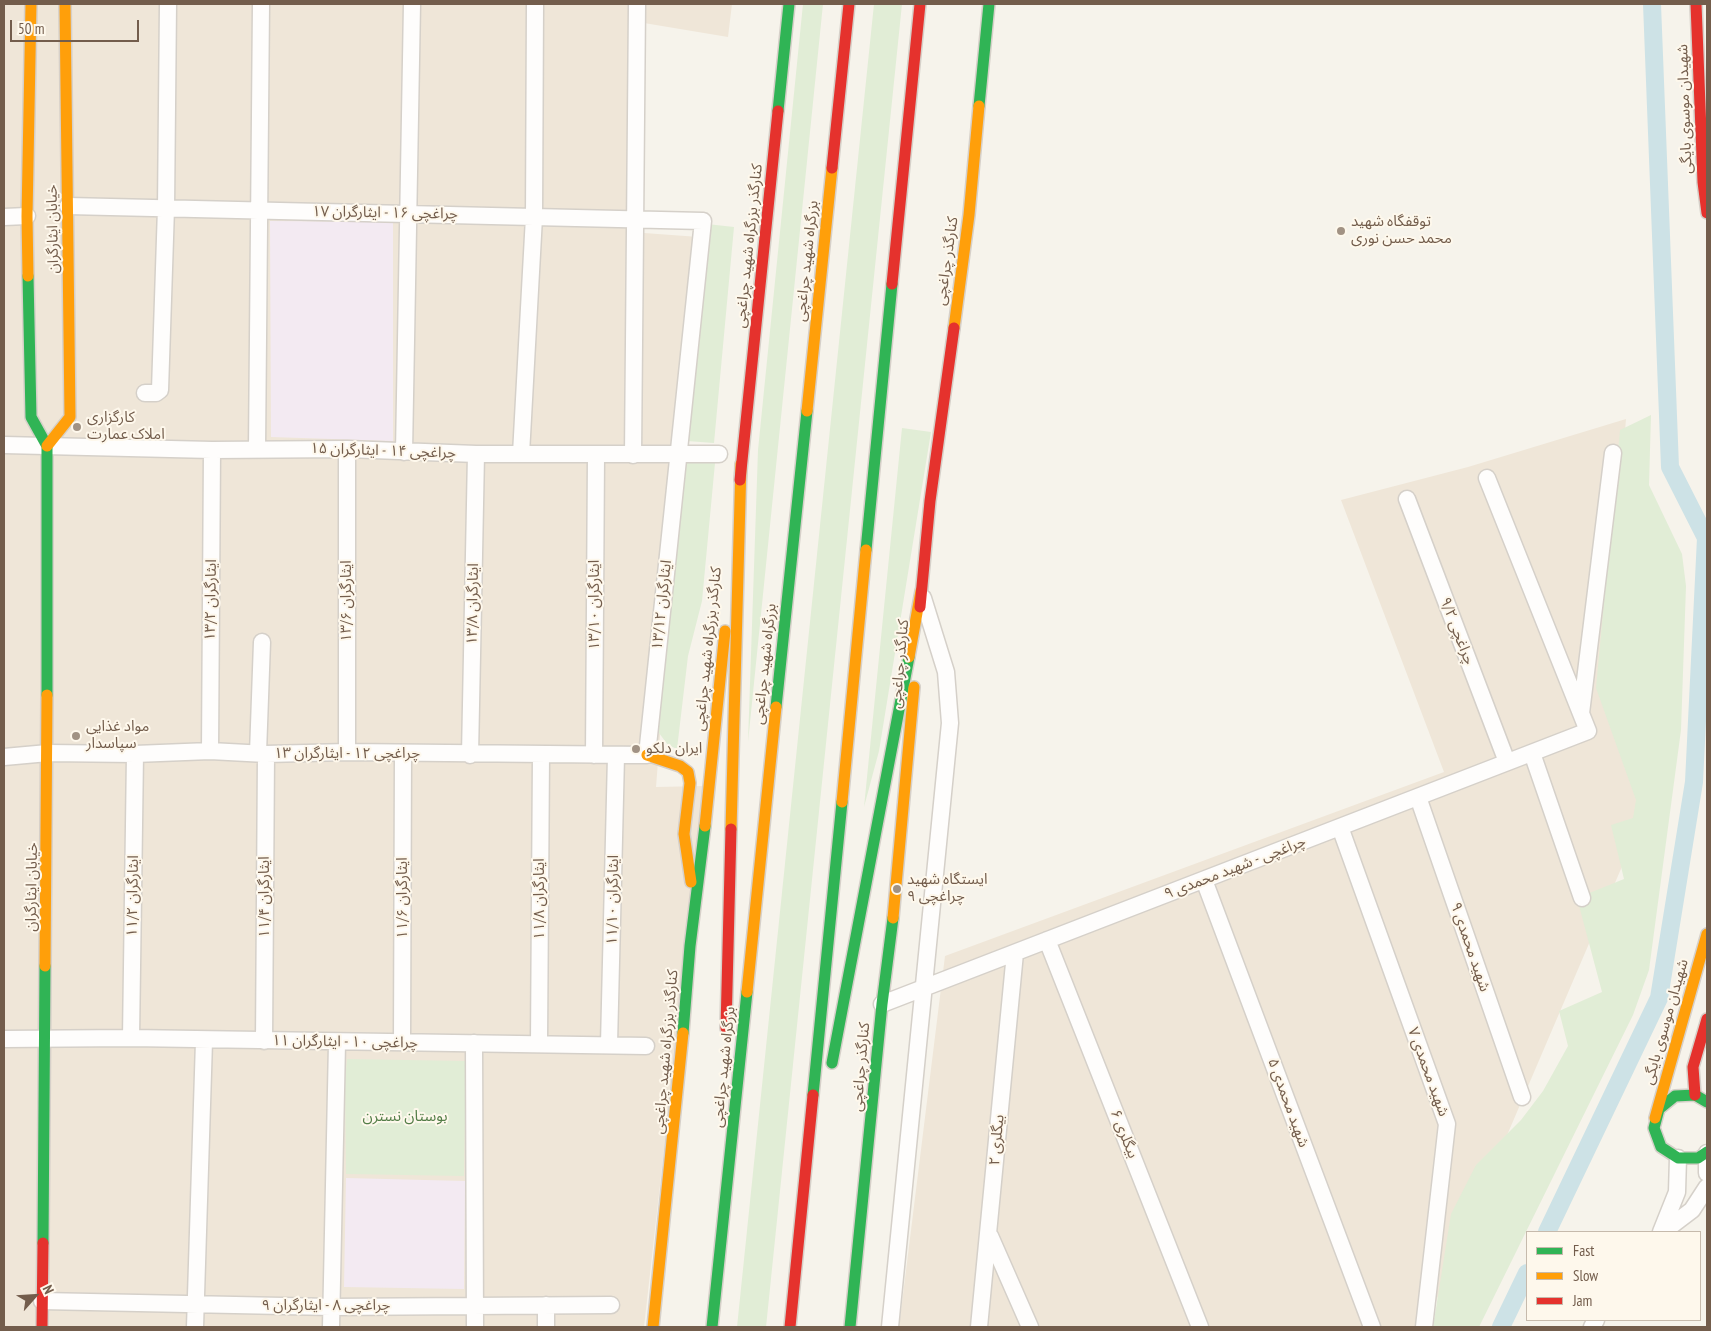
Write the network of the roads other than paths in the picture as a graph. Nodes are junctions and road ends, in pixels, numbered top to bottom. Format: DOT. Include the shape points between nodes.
graph roads {
  1 [pos="31,4"];
  2 [pos="65,4"];
  3 [pos="168,4"];
  4 [pos="261,4"];
  5 [pos="412,4"];
  6 [pos="535,4"];
  7 [pos="637,4"];
  8 [pos="789,4"];
  9 [pos="849,4"];
  10 [pos="920,4"];
  11 [pos="989,4"];
  12 [pos="1696,4"];
  13 [pos="68,206"];
  14 [pos="166,208"];
  15 [pos="260,211"];
  16 [pos="1707,213"];
  17 [pos="410,214"];
  18 [pos="4,216"];
  19 [pos="27,216"];
  20 [pos="534,217"];
  21 [pos="634,219"];
  22 [pos="703,221"];
  23 [pos="145,393"];
  24 [pos="4,445"];
  25 [pos="47,446"];
  26 [pos="257,449"];
  27 [pos="347,449"];
  28 [pos="212,450"];
  29 [pos="404,452"];
  30 [pos="1613,453"];
  31 [pos="476,454"];
  32 [pos="521,454"];
  33 [pos="678,454"];
  34 [pos="719,454"];
  35 [pos="633,455"];
  36 [pos="596,456"];
  37 [pos="741,464"];
  38 [pos="1487,478"];
  39 [pos="1407,499"];
  40 [pos="921,591"];
  41 [pos="262,642"];
  42 [pos="1581,715"];
  43 [pos="210,751"];
  44 [pos="347,752"];
  45 [pos="48,753"];
  46 [pos="262,753"];
  47 [pos="1532,753"];
  48 [pos="135,754"];
  49 [pos="403,754"];
  50 [pos="470,754"];
  51 [pos="541,755"];
  52 [pos="594,755"];
  53 [pos="647,755"];
  54 [pos="616,756"];
  55 [pos="4,757"];
  56 [pos="1506,762"];
  57 [pos="1418,797"];
  58 [pos="1340,827"];
  59 [pos="1204,880"];
  60 [pos="1582,898"];
  61 [pos="696,900"];
  62 [pos="1707,934"];
  63 [pos="1047,940"];
  64 [pos="1015,953"];
  65 [pos="924,988"];
  66 [pos="882,1004"];
  67 [pos="1707,1018"];
  68 [pos="45,1038"];
  69 [pos="131,1038"];
  70 [pos="4,1039"];
  71 [pos="726,1040"];
  72 [pos="204,1041"];
  73 [pos="264,1041"];
  74 [pos="402,1042"];
  75 [pos="337,1043"];
  76 [pos="474,1043"];
  77 [pos="539,1043"];
  78 [pos="609,1044"];
  79 [pos="646,1046"];
  80 [pos="831,1072"];
  81 [pos="724,1090"];
  82 [pos="1522,1097"];
  83 [pos="1703,1099"];
  84 [pos="823,1111"];
  85 [pos="1655,1118"];
  86 [pos="1707,1152"];
  87 [pos="1678,1158"];
  88 [pos="1707,1173"];
  89 [pos="1707,1187"];
  90 [pos="1662,1231"];
  91 [pos="1663,1231"];
  92 [pos="989,1234"];
  93 [pos="799,1239"];
  94 [pos="720,1249"];
  95 [pos="42,1301"];
  96 [pos="611,1304"];
  97 [pos="195,1305"];
  98 [pos="475,1305"];
  99 [pos="546,1305"];
  100 [pos="331,1307"];
  101 [pos="42,1327"];
  102 [pos="195,1327"];
  103 [pos="331,1327"];
  104 [pos="475,1327"];
  105 [pos="546,1327"];
  106 [pos="654,1327"];
  107 [pos="712,1327"];
  108 [pos="790,1327"];
  109 [pos="850,1327"];
  110 [pos="890,1327"];
  111 [pos="979,1327"];
  112 [pos="1030,1327"];
  113 [pos="1200,1327"];
  114 [pos="1372,1327"];
  115 [pos="1424,1327"];
  1 -- 19 [label="main road, خیابان ایثارگران"];
  2 -- 13 [label="main road, خیابان ایثارگران"];
  3 -- 14 [label="street"];
  4 -- 15 [label="street"];
  5 -- 17 [label="street"];
  6 -- 20 [label="street"];
  7 -- 21 [label="street"];
  8 -- 37 [label="main road, کنارگذر بزرگراه شهید چراغچی"];
  9 -- 94 [label="main road, بزرگراه شهید چراغچی"];
  10 -- 93 [label="main road"];
  11 -- 40 [label="main road, کنارگذر چراغچی" via="968,215"];
  12 -- 16 [label="main road, شهیدان موسوی بایگی" via="1702,182"];
  13 -- 14 [label="street, چراغچی ۱۶ - ایثارگران ۱۷"];
  13 -- 25 [label="main road, خیابان ایثارگران" via="70,417"];
  14 -- 15 [label="street, چراغچی ۱۶ - ایثارگران ۱۷"];
  14 -- 23 [label="street" via="160,390"];
  15 -- 17 [label="street, چراغچی ۱۶ - ایثارگران ۱۷"];
  15 -- 26 [label="street"];
  17 -- 20 [label="street, چراغچی ۱۶ - ایثارگران ۱۷"];
  17 -- 29 [label="street"];
  18 -- 19 [label="street"];
  19 -- 25 [label="main road, خیابان ایثارگران" via="31,417"];
  20 -- 21 [label="street, چراغچی ۱۶ - ایثارگران ۱۷"];
  20 -- 32 [label="street"];
  21 -- 22 [label="street, چراغچی ۱۶ - ایثارگران ۱۷"];
  21 -- 35 [label="street"];
  22 -- 33 [label="street, ایثارگران ۱۳/۱۲"];
  24 -- 25 [label="street, چراغچی ۱۴ - ایثارگران ۱۵"];
  25 -- 28 [label="street, چراغچی ۱۴ - ایثارگران ۱۵"];
  25 -- 45 [label="main road, خیابان ایثارگران"];
  26 -- 27 [label="street, چراغچی ۱۴ - ایثارگران ۱۵"];
  26 -- 28 [label="street, چراغچی ۱۴ - ایثارگران ۱۵"];
  27 -- 29 [label="street, چراغچی ۱۴ - ایثارگران ۱۵"];
  27 -- 44 [label="street, ایثارگران ۱۳/۶"];
  28 -- 43 [label="street, ایثارگران ۱۳/۲"];
  29 -- 31 [label="street, چراغچی ۱۴ - ایثارگران ۱۵"];
  30 -- 42 [label="street"];
  31 -- 32 [label="street, چراغچی ۱۴ - ایثارگران ۱۵"];
  31 -- 50 [label="street, ایثارگران ۱۳/۸"];
  32 -- 36 [label="street, چراغچی ۱۴ - ایثارگران ۱۵"];
  33 -- 34 [label="street, چراغچی ۱۴ - ایثارگران ۱۵"];
  33 -- 35 [label="street, چراغچی ۱۴ - ایثارگران ۱۵"];
  33 -- 53 [label="street, ایثارگران ۱۳/۱۲"];
  35 -- 36 [label="street, چراغچی ۱۴ - ایثارگران ۱۵"];
  36 -- 52 [label="street, ایثارگران ۱۳/۱۰"];
  37 -- 61 [label="main road, کنارگذر بزرگراه شهید چراغچی"];
  37 -- 71 [label="main road"];
  38 -- 42 [label="street"];
  39 -- 56 [label="street, ۹/۲ چراغچی"];
  40 -- 65 [label="street" via="946,672 950,723"];
  40 -- 66 [label="main road, کنارگذر چراغچی" via="897,889"];
  40 -- 80 [label="main road"];
  41 -- 46 [label="street, ایثارگران ۱۱/۴"];
  42 -- 47 [label="street, ۹ چراغچی - شهید محمدی" via="1588,731"];
  43 -- 46 [label="street, چراغچی ۱۲ - ایثارگران ۱۳"];
  43 -- 48 [label="street, چراغچی ۱۲ - ایثارگران ۱۳"];
  44 -- 46 [label="street, چراغچی ۱۲ - ایثارگران ۱۳"];
  44 -- 49 [label="street, چراغچی ۱۲ - ایثارگران ۱۳"];
  45 -- 48 [label="street, چراغچی ۱۲ - ایثارگران ۱۳"];
  45 -- 55 [label="street, چراغچی ۱۲ - ایثارگران ۱۳"];
  45 -- 68 [label="main road, خیابان ایثارگران"];
  46 -- 73 [label="street, ایثارگران ۱۱/۴"];
  47 -- 56 [label="street, ۹ چراغچی - شهید محمدی"];
  47 -- 60 [label="street"];
  48 -- 69 [label="street, ایثارگران ۱۱/۲"];
  49 -- 50 [label="street, چراغچی ۱۲ - ایثارگران ۱۳"];
  49 -- 74 [label="street, ایثارگران ۱۱/۶"];
  50 -- 51 [label="street, چراغچی ۱۲ - ایثارگران ۱۳"];
  51 -- 52 [label="street, چراغچی ۱۲ - ایثارگران ۱۳"];
  51 -- 77 [label="street, ایثارگران ۱۱/۸"];
  52 -- 54 [label="street, چراغچی ۱۲ - ایثارگران ۱۳"];
  53 -- 54 [label="street, چراغچی ۱۲ - ایثارگران ۱۳"];
  53 -- 61 [label="main road" via="688,772 690,783 684,834 686,863"];
  54 -- 78 [label="street, ایثارگران ۱۱/۱۰"];
  56 -- 57 [label="street, ۹ چراغچی - شهید محمدی"];
  57 -- 58 [label="street, ۹ چراغچی - شهید محمدی"];
  57 -- 82 [label="street, شهید محمدی ۹"];
  58 -- 59 [label="street, ۹ چراغچی - شهید محمدی"];
  58 -- 115 [label="street, شهید محمدی ۷" via="1448,1124"];
  59 -- 63 [label="street, ۹ چراغچی - شهید محمدی"];
  59 -- 114 [label="street, شهید محمدی ۵"];
  61 -- 106 [label="main road, کنارگذر بزرگراه شهید چراغچی"];
  62 -- 85 [label="main road, شهیدان موسوی بایگی"];
  63 -- 64 [label="street, ۹ چراغچی - شهید محمدی"];
  63 -- 113 [label="street, بیگلری ۶"];
  64 -- 65 [label="street, ۹ چراغچی - شهید محمدی"];
  64 -- 92 [label="street, بیگلری ۲"];
  65 -- 66 [label="street, ۹ چراغچی - شهید محمدی"];
  65 -- 110 [label="street"];
  66 -- 109 [label="main road, کنارگذر چراغچی"];
  67 -- 83 [label="main road" via="1693,1067"];
  68 -- 69 [label="street, چراغچی ۱۰ - ایثارگران ۱۱"];
  68 -- 70 [label="street, چراغچی ۱۰ - ایثارگران ۱۱"];
  68 -- 95 [label="main road, خیابان ایثارگران"];
  69 -- 72 [label="street, چراغچی ۱۰ - ایثارگران ۱۱"];
  72 -- 73 [label="street, چراغچی ۱۰ - ایثارگران ۱۱"];
  72 -- 97 [label="street"];
  73 -- 75 [label="street, چراغچی ۱۰ - ایثارگران ۱۱"];
  74 -- 75 [label="street, چراغچی ۱۰ - ایثارگران ۱۱"];
  74 -- 76 [label="street, چراغچی ۱۰ - ایثارگران ۱۱"];
  75 -- 100 [label="street"];
  76 -- 77 [label="street, چراغچی ۱۰ - ایثارگران ۱۱"];
  76 -- 98 [label="street"];
  77 -- 78 [label="street, چراغچی ۱۰ - ایثارگران ۱۱"];
  78 -- 79 [label="street, چراغچی ۱۰ - ایثارگران ۱۱"];
  81 -- 94 [label="main road"];
  83 -- 85 [label="main road" via="1685,1094 1670,1098"];
  84 -- 93 [label="main road"];
  85 -- 87 [label="main road" via="1655,1133 1661,1147"];
  86 -- 87 [label="main road" via="1688,1160"];
  86 -- 88 [label="street"];
  87 -- 90 [label="street" via="1677,1192"];
  89 -- 91 [label="street" via="1692,1210"];
  92 -- 111 [label="street, بیگلری ۲"];
  92 -- 112 [label="street"];
  93 -- 108 [label="main road"];
  94 -- 107 [label="main road, بزرگراه شهید چراغچی"];
  95 -- 97 [label="street, چراغچی ۸ - ایثارگران ۹"];
  95 -- 101 [label="main road, خیابان ایثارگران"];
  96 -- 99 [label="street, چراغچی ۸ - ایثارگران ۹"];
  97 -- 100 [label="street, چراغچی ۸ - ایثارگران ۹"];
  97 -- 102 [label="street"];
  98 -- 99 [label="street, چراغچی ۸ - ایثارگران ۹"];
  98 -- 100 [label="street, چراغچی ۸ - ایثارگران ۹"];
  98 -- 104 [label="street"];
  99 -- 105 [label="street"];
  100 -- 103 [label="street"];
}
